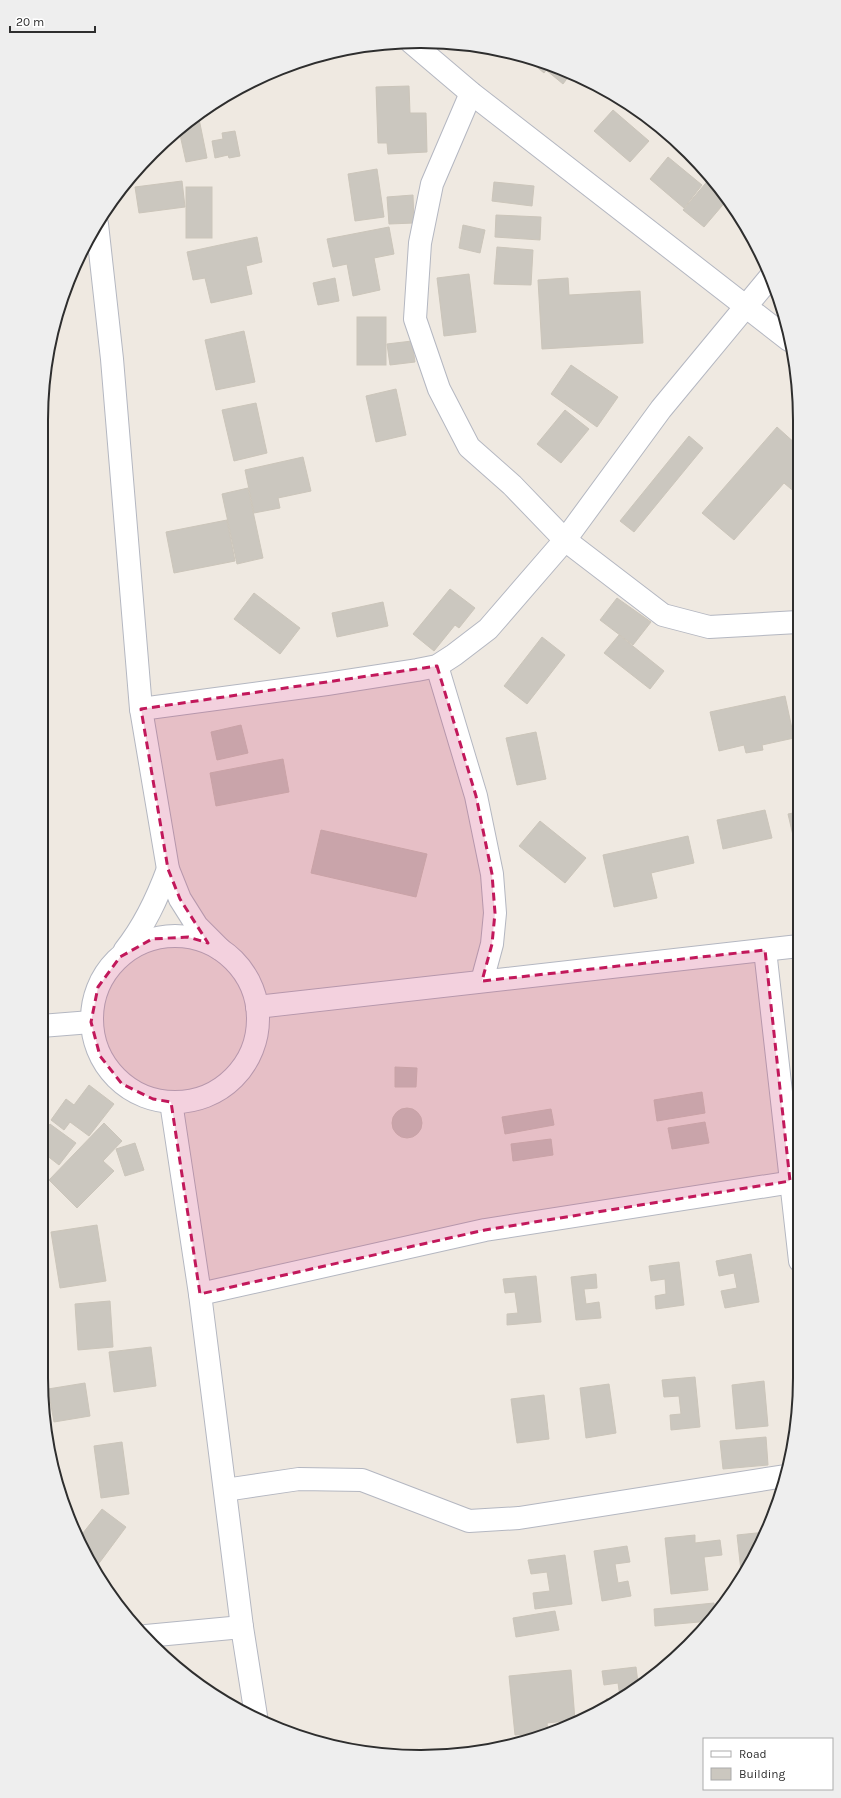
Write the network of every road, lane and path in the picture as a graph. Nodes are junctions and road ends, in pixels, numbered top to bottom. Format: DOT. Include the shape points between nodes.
graph roads {
  1 [pos="418,48"];
  2 [pos="471,94"];
  3 [pos="99,233"];
  4 [pos="766,282"];
  5 [pos="745,306"];
  6 [pos="783,336"];
  7 [pos="565,540"];
  8 [pos="793,622"];
  9 [pos="436,666"];
  10 [pos="141,709"];
  11 [pos="168,869"];
  12 [pos="793,947"];
  13 [pos="220,950"];
  14 [pos="765,950"];
  15 [pos="120,957"];
  16 [pos="482,982"];
  17 [pos="257,1007"];
  18 [pos="91,1022"];
  19 [pos="48,1025"];
  20 [pos="171,1102"];
  21 [pos="793,1166"];
  22 [pos="793,1181"];
  23 [pos="200,1294"];
  24 [pos="779,1477"];
  25 [pos="224,1490"];
  26 [pos="242,1627"];
  27 [pos="152,1635"];
  28 [pos="255,1712"];
  1 -- 2 [label="street"];
  2 -- 5 [label="street"];
  2 -- 7 [label="street" via="432,184 420,242 415,319 439,389 469,447 512,485"];
  3 -- 10 [label="street"];
  4 -- 5 [label="street"];
  5 -- 6 [label="street"];
  5 -- 7 [label="street" via="662,409"];
  7 -- 8 [label="street" via="663,615 709,627"];
  7 -- 9 [label="street" via="488,629"];
  9 -- 10 [label="street" via="327,684"];
  9 -- 16 [label="street" via="476,796 492,874 495,913 492,944"];
  10 -- 11 [label="street"];
  11 -- 13 [label="street" via="180,899 198,926"];
  11 -- 15 [label="street" via="156,900 140,930"];
  12 -- 14 [label="street"];
  13 -- 15 [label="street" via="188,937 170,936 135,946"];
  13 -- 17 [label="street" via="245,974 253,990"];
  14 -- 16 [label="street"];
  14 -- 21 [label="street"];
  15 -- 18 [label="street" via="107,971 98,987"];
  16 -- 17 [label="street"];
  17 -- 20 [label="street" via="258,1028 253,1048 243,1066 229,1082 212,1094 192,1100"];
  18 -- 19 [label="street"];
  18 -- 20 [label="street" via="100,1056 122,1084 137,1093"];
  20 -- 23 [label="street"];
  22 -- 23 [label="street" via="485,1230"];
  23 -- 25 [label="street"];
  24 -- 25 [label="street" via="519,1518 469,1521 362,1480 299,1479"];
  25 -- 26 [label="street"];
  26 -- 27 [label="street"];
  26 -- 28 [label="street"];
}
